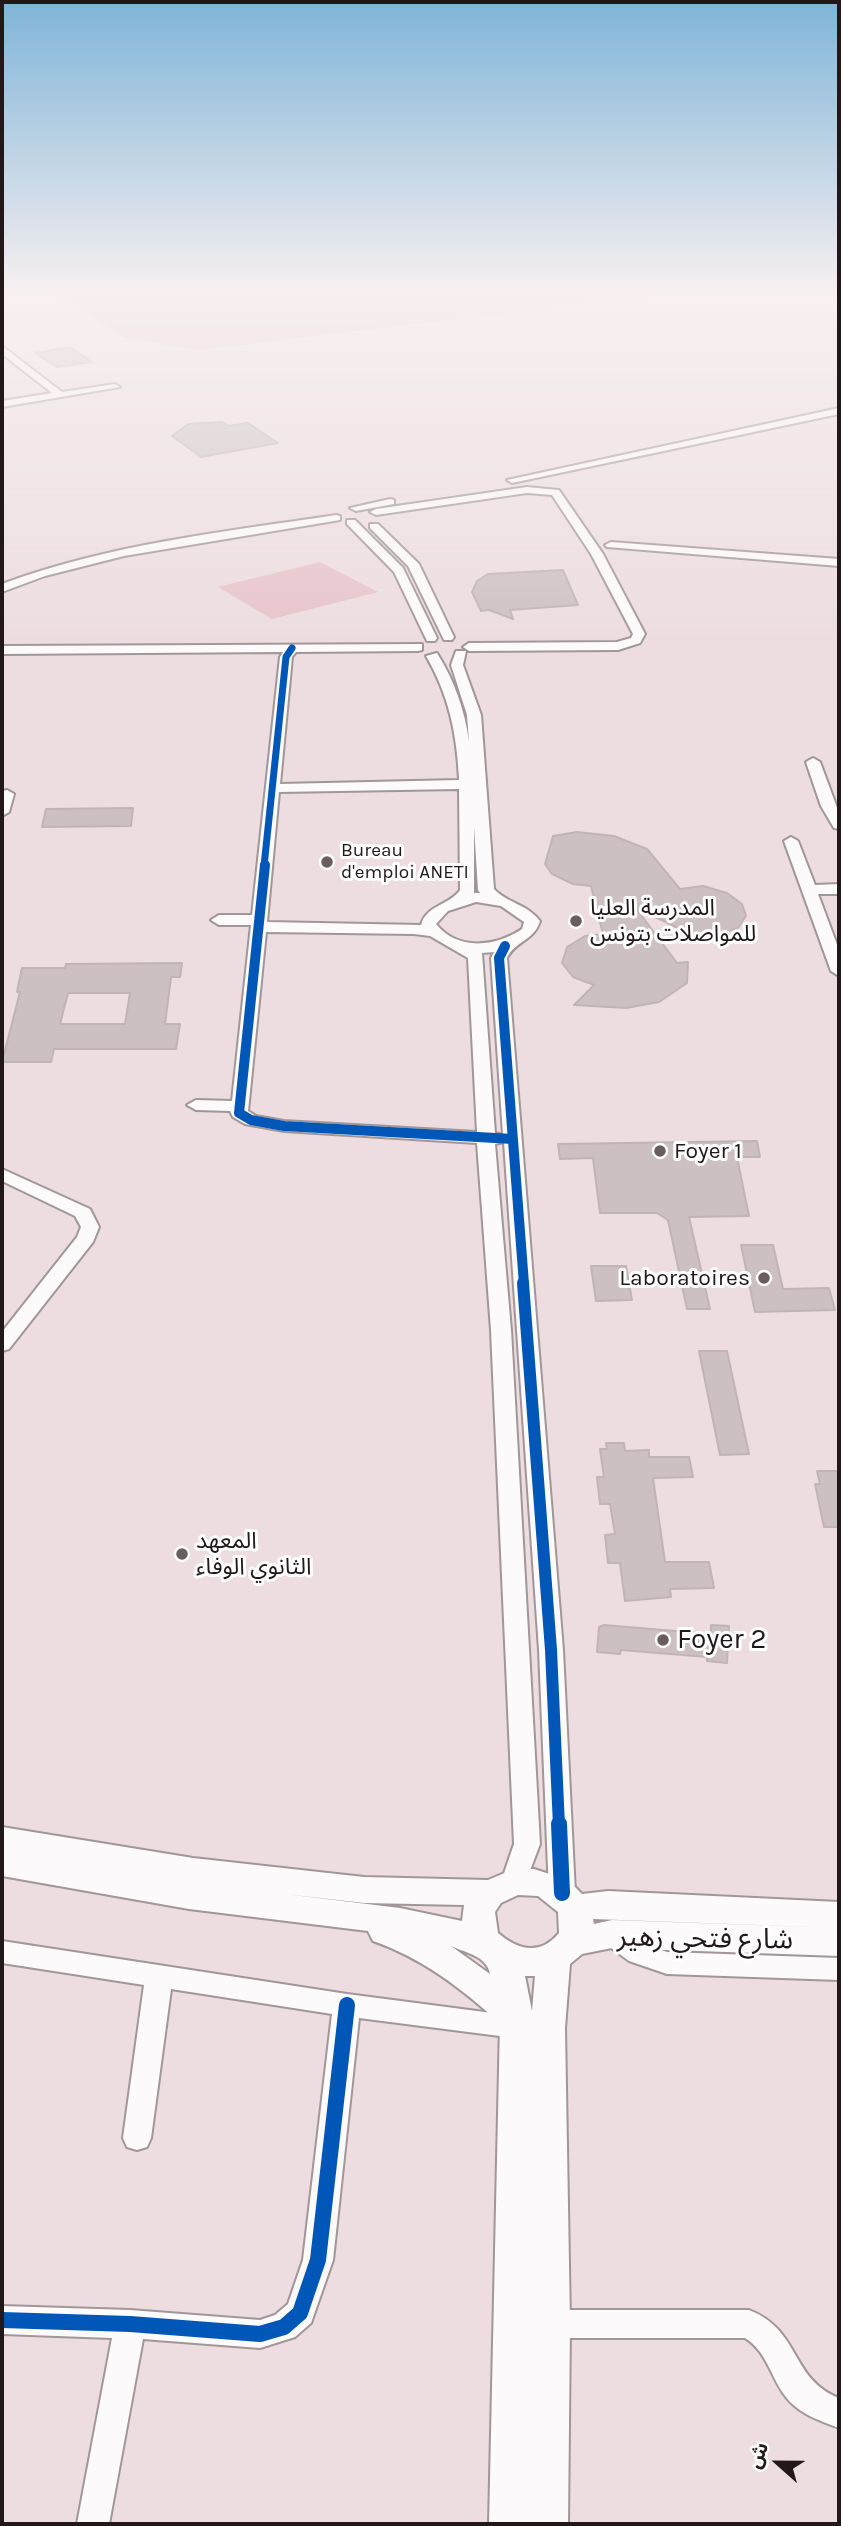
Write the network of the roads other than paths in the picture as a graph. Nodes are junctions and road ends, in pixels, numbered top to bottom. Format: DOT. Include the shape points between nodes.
graph roads {
  1 [pos="839,411"];
  2 [pos="839,422"];
  3 [pos="527,489"];
  4 [pos="356,508"];
  5 [pos="373,516"];
  6 [pos="336,518"];
  7 [pos="351,522"];
  8 [pos="611,545"];
  9 [pos="839,563"];
  10 [pos="2,588"];
  11 [pos="448,637"];
  12 [pos="431,638"];
  13 [pos="292,648"];
  14 [pos="418,648"];
  15 [pos="2,650"];
  16 [pos="465,651"];
  17 [pos="432,656"];
  18 [pos="813,762"];
  19 [pos="464,784"];
  20 [pos="481,784"];
  21 [pos="272,788"];
  22 [pos="7,794"];
  23 [pos="2,812"];
  24 [pos="839,825"];
  25 [pos="791,841"];
  26 [pos="839,889"];
  27 [pos="808,890"];
  28 [pos="495,899"];
  29 [pos="461,900"];
  30 [pos="432,915"];
  31 [pos="219,920"];
  32 [pos="261,920"];
  33 [pos="432,932"];
  34 [pos="463,946"];
  35 [pos="505,946"];
  36 [pos="839,971"];
  37 [pos="196,1105"];
  38 [pos="239,1106"];
  39 [pos="486,1139"];
  40 [pos="513,1139"];
  41 [pos="2,1174"];
  42 [pos="2,1345"];
  43 [pos="2,1840"];
  44 [pos="2,1863"];
  45 [pos="502,1888"];
  46 [pos="568,1900"];
  47 [pos="328,1913"];
  48 [pos="839,1915"];
  49 [pos="612,1934"];
  50 [pos="839,1942"];
  51 [pos="562,1950"];
  52 [pos="2,1952"];
  53 [pos="496,1952"];
  54 [pos="839,1969"];
  55 [pos="159,1976"];
  56 [pos="346,2005"];
  57 [pos="528,2025"];
  58 [pos="137,2138"];
  59 [pos="2,2320"];
  60 [pos="130,2324"];
  61 [pos="551,2324"];
  62 [pos="839,2413"];
  63 [pos="93,2524"];
  64 [pos="510,2524"];
  65 [pos="547,2524"];
  1 -- 4 [label="street" via="485,486"];
  2 -- 3 [label="street"];
  3 -- 5 [label="street"];
  3 -- 16 [label="street" via="555,492 597,554 639,634 636,640 618,646"];
  4 -- 5 [label="street"];
  4 -- 6 [label="street" via="340,510"];
  5 -- 7 [label="street"];
  5 -- 11 [label="street" via="413,564"];
  6 -- 7 [label="street"];
  6 -- 10 [label="street" via="111,555"];
  7 -- 12 [label="street" via="399,571"];
  8 -- 9 [label="street"];
  11 -- 12 [label="street"];
  11 -- 16 [label="street" via="464,641"];
  12 -- 14 [label="street"];
  13 -- 14 [label="street"];
  13 -- 15 [label="street"];
  13 -- 21 [label="street" via="286,657"];
  14 -- 17 [label="street"];
  16 -- 17 [label="street"];
  16 -- 20 [label="street" via="457,665 474,715"];
  17 -- 19 [label="street" via="458,715"];
  18 -- 24 [label="street"];
  19 -- 20 [label="street"];
  19 -- 21 [label="street"];
  19 -- 29 [label="street" via="468,890"];
  20 -- 28 [label="street" via="486,890"];
  21 -- 32 [label="street"];
  22 -- 23 [label="street"];
  25 -- 27 [label="street"];
  26 -- 27 [label="street"];
  27 -- 36 [label="street"];
  28 -- 29 [label="street"];
  28 -- 35 [label="street" via="522,909 532,921 529,932"];
  29 -- 30 [label="street"];
  30 -- 32 [label="street"];
  30 -- 33 [label="street" via="428,924"];
  31 -- 32 [label="street"];
  32 -- 33 [label="street"];
  32 -- 38 [label="street"];
  33 -- 34 [label="street"];
  34 -- 35 [label="street"];
  34 -- 39 [label="street" via="475,956"];
  35 -- 40 [label="street" via="499,958"];
  37 -- 38 [label="street"];
  38 -- 39 [label="street" via="242,1117 284,1126"];
  39 -- 40 [label="street"];
  39 -- 45 [label="street" via="501,1331 527,1844"];
  40 -- 46 [label="street"];
  41 -- 42 [label="street" via="83,1213 90,1227"];
  43 -- 45 [label="street" via="193,1871 351,1888"];
  44 -- 47 [label="street" via="189,1896"];
  45 -- 46 [label="street" via="547,1885"];
  45 -- 53 [label="street" via="477,1913 480,1937"];
  46 -- 48 [label="street, شارع فتحي زهير"];
  46 -- 51 [label="street" via="577,1932"];
  47 -- 53 [label="street" via="448,1930"];
  47 -- 57 [label="street" via="411,1939 456,1965"];
  49 -- 50 [label="street, شارع فتحي زهير"];
  49 -- 51 [label="street, شارع فتحي زهير"];
  49 -- 54 [label="street" via="638,1954 667,1963"];
  51 -- 53 [label="street" via="520,1962"];
  51 -- 57 [label="street"];
  52 -- 55 [label="street"];
  53 -- 57 [label="street"];
  55 -- 56 [label="street"];
  55 -- 58 [label="street"];
  56 -- 57 [label="street"];
  56 -- 60 [label="street" via="318,2260 300,2313 284,2327 260,2334"];
  57 -- 61 [label="street"];
  57 -- 64 [label="street"];
  59 -- 60 [label="street"];
  60 -- 63 [label="street"];
  61 -- 62 [label="street" via="749,2323 769,2337 794,2387 807,2399"];
  61 -- 65 [label="street"];
}
